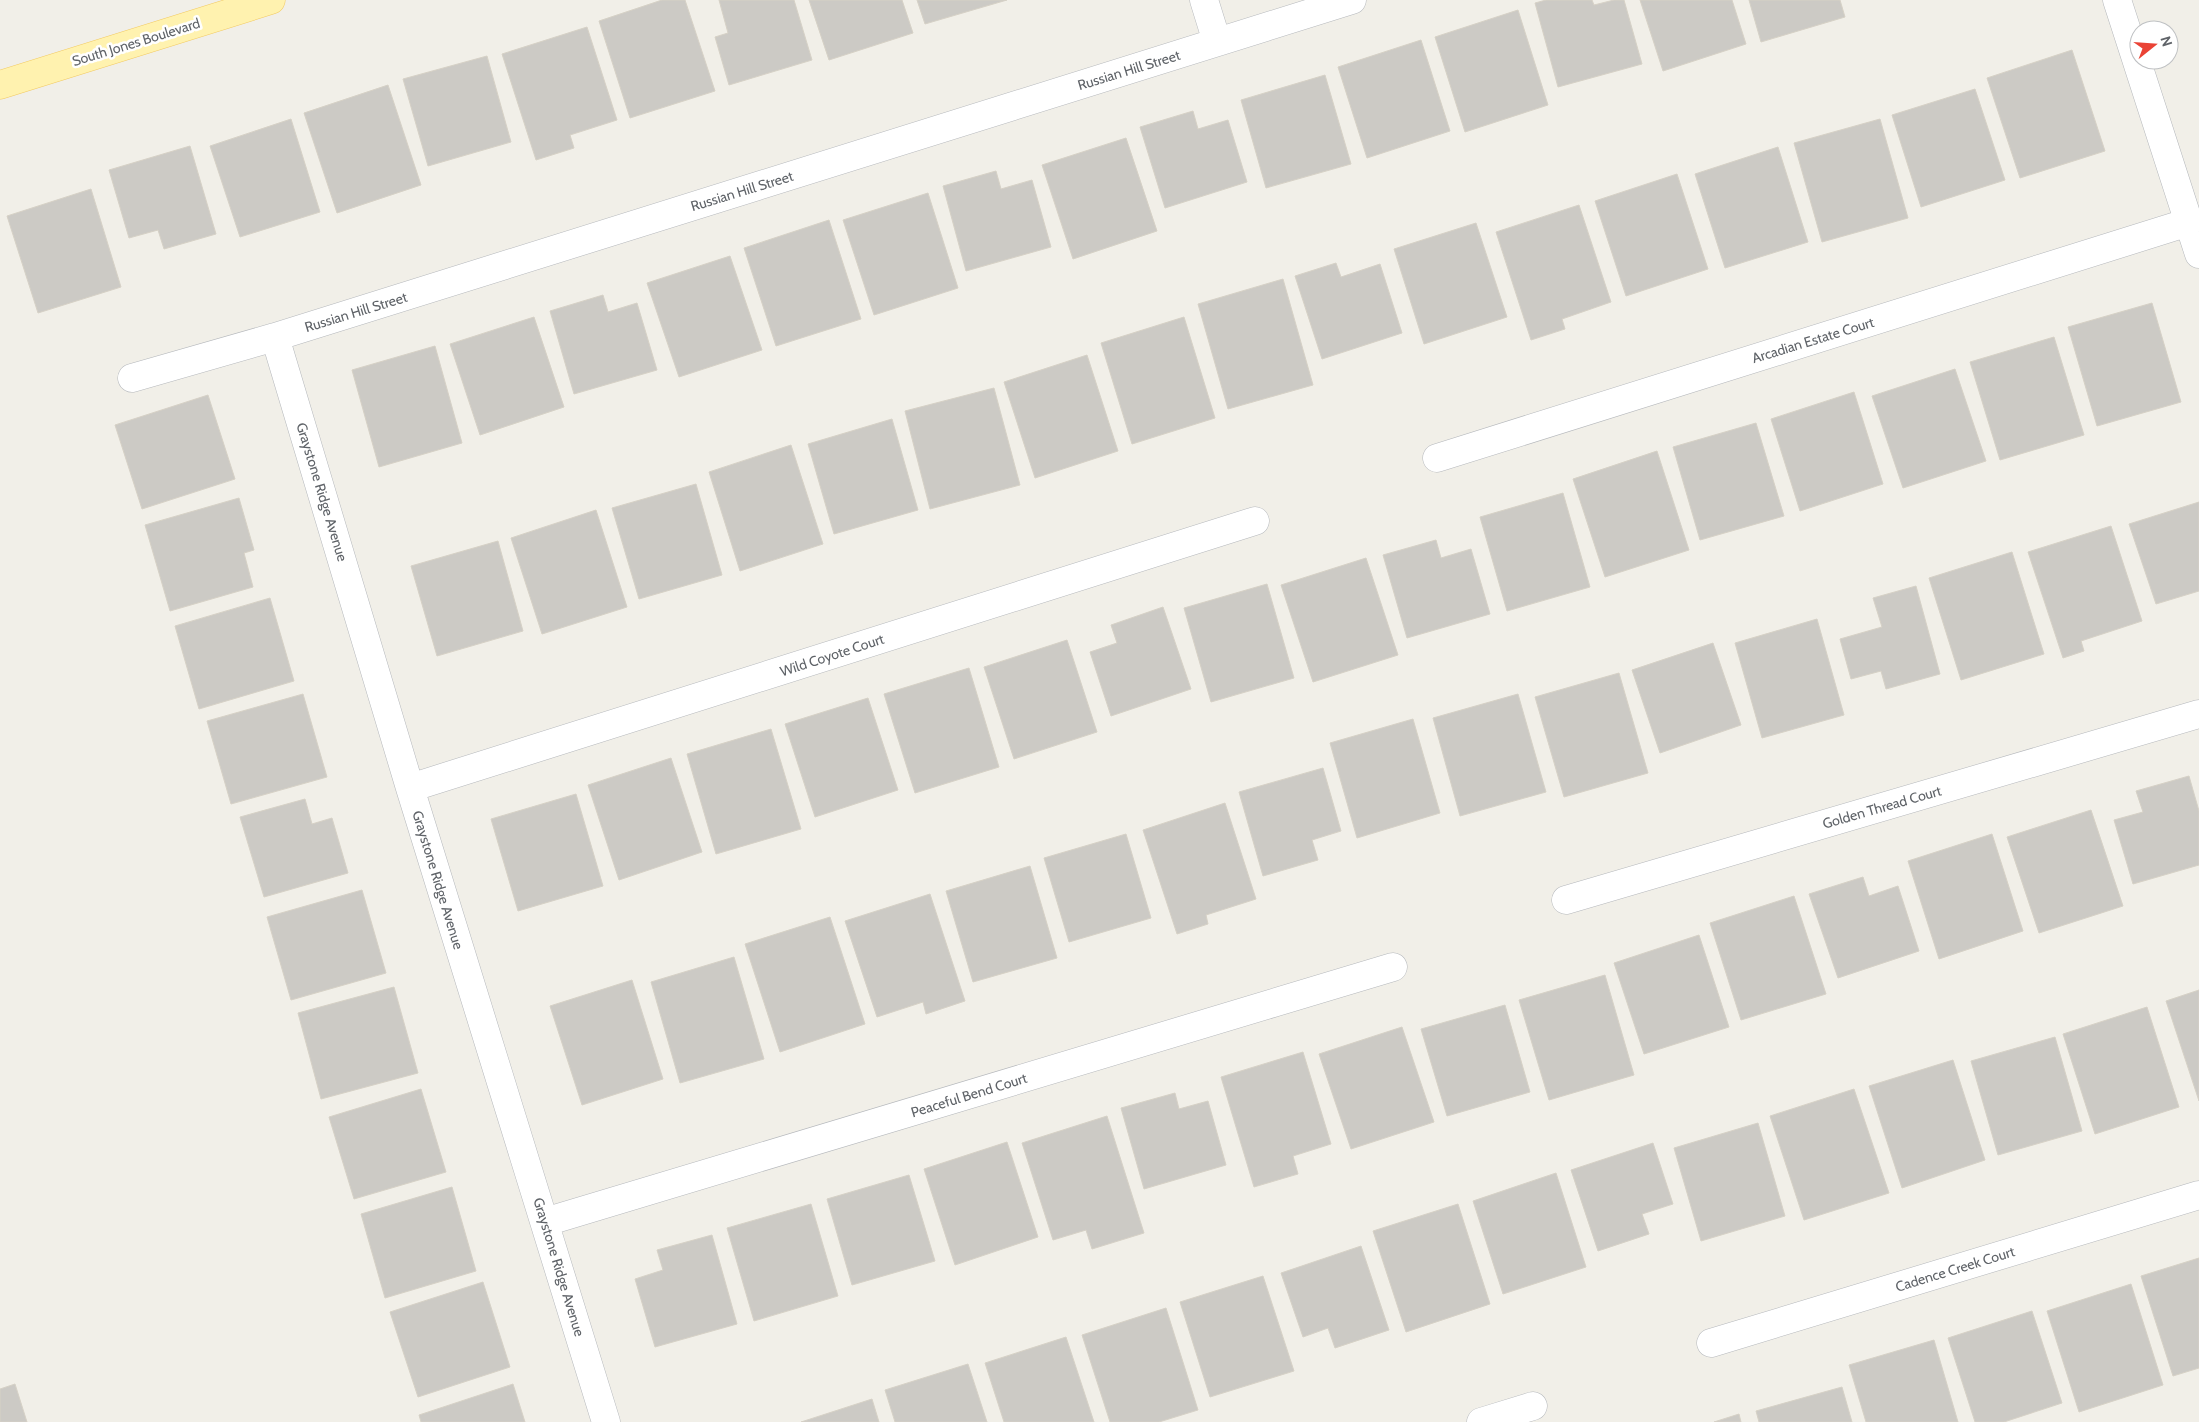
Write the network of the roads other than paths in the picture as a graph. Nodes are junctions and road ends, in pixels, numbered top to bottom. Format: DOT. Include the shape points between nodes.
graph roads {
  1 [pos="271,0"];
  2 [pos="1204,0"];
  3 [pos="1352,0"];
  4 [pos="2117,0"];
  5 [pos="1217,42"];
  6 [pos="0,85"];
  7 [pos="2189,222"];
  8 [pos="2199,254"];
  9 [pos="275,337"];
  10 [pos="132,378"];
  11 [pos="1437,458"];
  12 [pos="1255,521"];
  13 [pos="2199,714"];
  14 [pos="410,788"];
  15 [pos="1566,900"];
  16 [pos="1393,968"];
  17 [pos="2199,1195"];
  18 [pos="545,1222"];
  19 [pos="1711,1343"];
  20 [pos="1533,1406"];
  21 [pos="606,1422"];
  22 [pos="1481,1422"];
  1 -- 6 [label="main road, South Jones Boulevard"];
  2 -- 5 [label="street"];
  3 -- 5 [label="street, Russian Hill Street"];
  4 -- 7 [label="street"];
  5 -- 9 [label="street, Russian Hill Street"];
  7 -- 8 [label="street"];
  7 -- 11 [label="street, Arcadian Estate Court"];
  9 -- 10 [label="street, Russian Hill Street"];
  9 -- 14 [label="street, Graystone Ridge Avenue"];
  12 -- 14 [label="street, Wild Coyote Court"];
  13 -- 15 [label="street, Golden Thread Court"];
  14 -- 18 [label="street, Graystone Ridge Avenue"];
  16 -- 18 [label="street, Peaceful Bend Court"];
  17 -- 19 [label="street, Cadence Creek Court"];
  18 -- 21 [label="street, Graystone Ridge Avenue"];
  20 -- 22 [label="street"];
}
